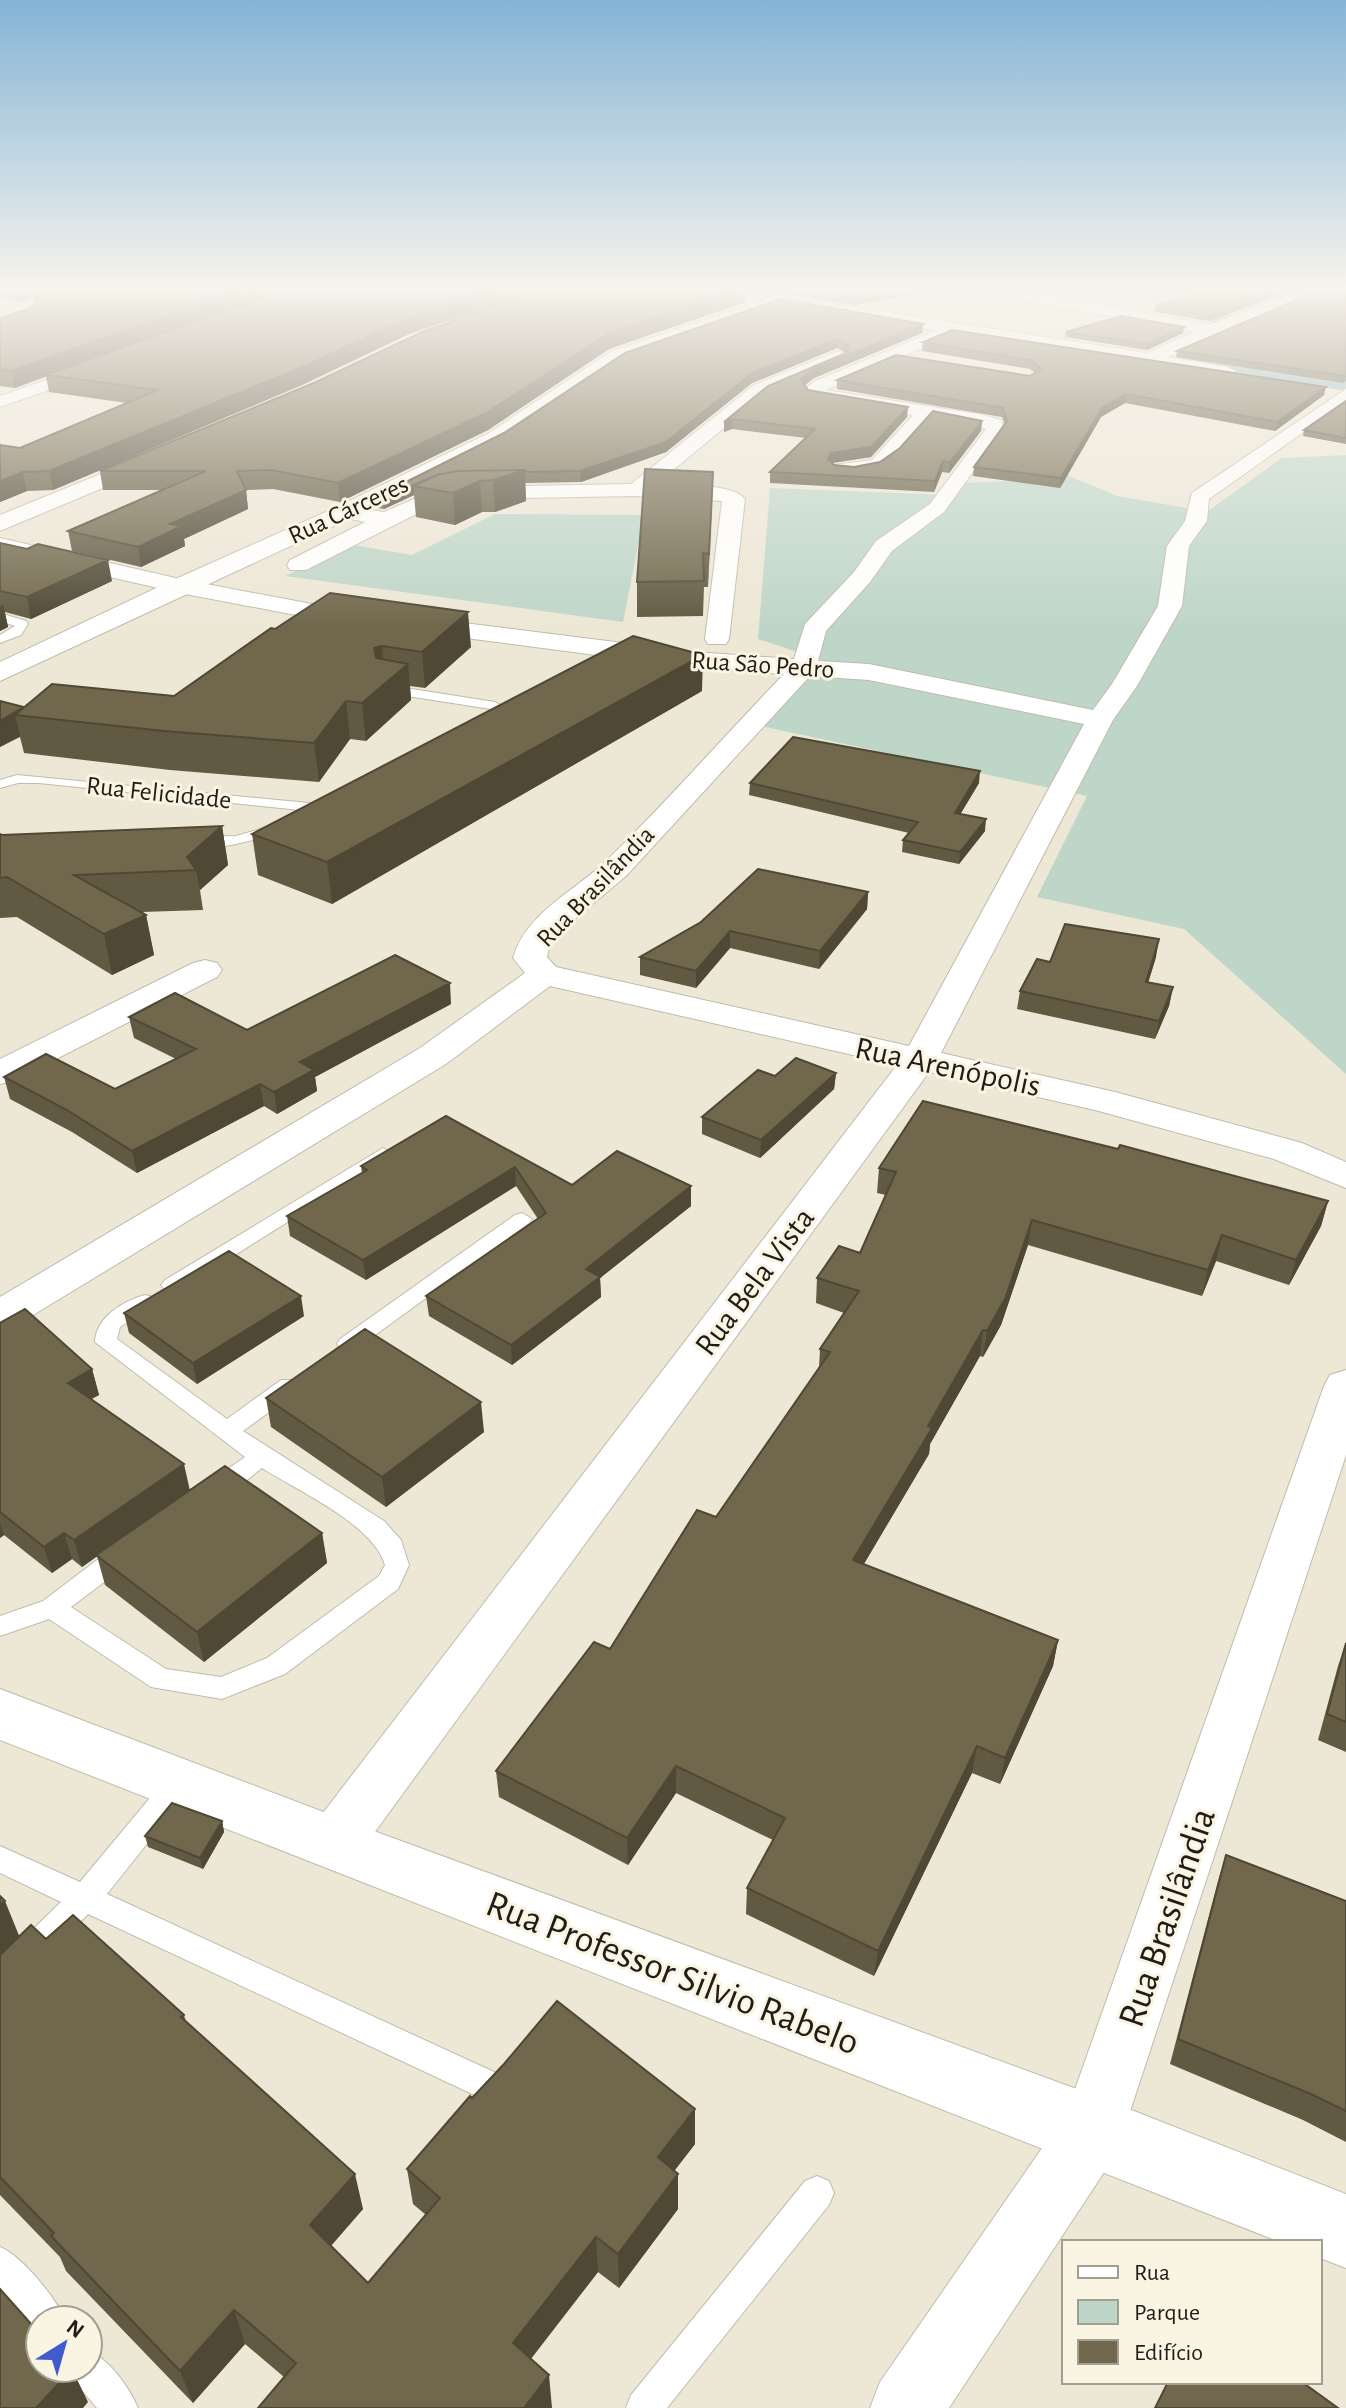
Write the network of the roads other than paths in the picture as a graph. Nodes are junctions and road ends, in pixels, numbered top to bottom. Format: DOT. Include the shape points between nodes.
graph roads {
  1 [pos="546,403"];
  2 [pos="742,403"];
  3 [pos="876,403"];
  4 [pos="1331,403"];
  5 [pos="926,412"];
  6 [pos="169,452"];
  7 [pos="840,469"];
  8 [pos="636,490"];
  9 [pos="345,512"];
  10 [pos="387,519"];
  11 [pos="0,524"];
  12 [pos="0,545"];
  13 [pos="298,565"];
  14 [pos="180,586"];
  15 [pos="0,617"];
  16 [pos="0,639"];
  17 [pos="717,639"];
  18 [pos="804,667"];
  19 [pos="0,673"];
  20 [pos="385,689"];
  21 [pos="1112,702"];
  22 [pos="470,731"];
  23 [pos="0,784"];
  24 [pos="190,842"];
  25 [pos="205,970"];
  26 [pos="544,975"];
  27 [pos="919,1060"];
  28 [pos="0,1073"];
  29 [pos="401,1143"];
  30 [pos="1346,1176"];
  31 [pos="522,1219"];
  32 [pos="0,1316"];
  33 [pos="329,1357"];
  34 [pos="304,1376"];
  35 [pos="1346,1386"];
  36 [pos="227,1431"];
  37 [pos="262,1457"];
  38 [pos="195,1503"];
  39 [pos="145,1539"];
  40 [pos="52,1608"];
  41 [pos="0,1626"];
  42 [pos="0,1714"];
  43 [pos="179,1783"];
  44 [pos="333,1844"];
  45 [pos="0,1859"];
  46 [pos="85,1900"];
  47 [pos="0,1982"];
  48 [pos="494,2088"];
  49 [pos="1093,2131"];
  50 [pos="817,2193"];
  51 [pos="1346,2231"];
  52 [pos="0,2264"];
  53 [pos="34,2304"];
  54 [pos="100,2384"];
  55 [pos="120,2408"];
  56 [pos="644,2408"];
  57 [pos="906,2408"];
  1 -- 9 [label="street, Rua Cárceres" via="496,437"];
  2 -- 8 [label="street"];
  3 -- 5 [label="street"];
  4 -- 21 [label="street, Rua Bela Vista" via="1199,497 1196,521 1178,546 1170,606"];
  5 -- 7 [label="street" via="879,464"];
  5 -- 18 [label="street, Rua Brasilândia" via="994,424 995,429 937,508 884,546 814,629"];
  6 -- 11 [label="street"];
  8 -- 10 [label="street" via="459,493 432,498"];
  8 -- 17 [label="street" via="735,499"];
  9 -- 10 [label="street"];
  9 -- 14 [label="street, Rua Cárceres"];
  10 -- 13 [label="street"];
  12 -- 14 [label="street, Rua São Pedro"];
  14 -- 18 [label="street, Rua São Pedro" via="312,611 559,644"];
  14 -- 19 [label="street, Rua Cárceres"];
  15 -- 16 [label="lane" via="22,624"];
  18 -- 21 [label="street, Rua São Pedro"];
  18 -- 26 [label="street, Rua Brasilândia" via="615,869 540,934 530,958"];
  20 -- 22 [label="lane" via="504,711"];
  21 -- 27 [label="street, Rua Bela Vista"];
  23 -- 24 [label="lane, Rua Felicidade" via="39,779 326,805 256,837"];
  25 -- 28 [label="street"];
  26 -- 27 [label="street, Rua Arenópolis"];
  26 -- 32 [label="street, Rua Brasilândia" via="433,1056"];
  27 -- 30 [label="street, Rua Arenópolis" via="1197,1124 1288,1151"];
  27 -- 44 [label="street, Rua Bela Vista"];
  29 -- 36 [label="lane" via="111,1323 106,1342"];
  31 -- 33 [label="lane"];
  34 -- 36 [label="lane"];
  35 -- 49 [label="street, Rua Brasilândia"];
  36 -- 37 [label="lane"];
  37 -- 38 [label="lane"];
  37 -- 40 [label="lane" via="375,1527 392,1547 397,1565 389,1582 276,1666 222,1688 160,1679"];
  39 -- 40 [label="lane"];
  40 -- 41 [label="lane"];
  42 -- 43 [label="street, Rua Professor Silvio Rabelo"];
  43 -- 44 [label="street, Rua Professor Silvio Rabelo"];
  43 -- 46 [label="lane"];
  44 -- 49 [label="street, Rua Professor Silvio Rabelo"];
  45 -- 46 [label="lane"];
  46 -- 47 [label="lane"];
  46 -- 48 [label="lane"];
  49 -- 51 [label="street, Rua Professor Silvio Rabelo"];
  49 -- 57 [label="street, Rua Brasilândia"];
  50 -- 56 [label="lane"];
  52 -- 53 [label="lane"];
  54 -- 55 [label="lane"];
}
